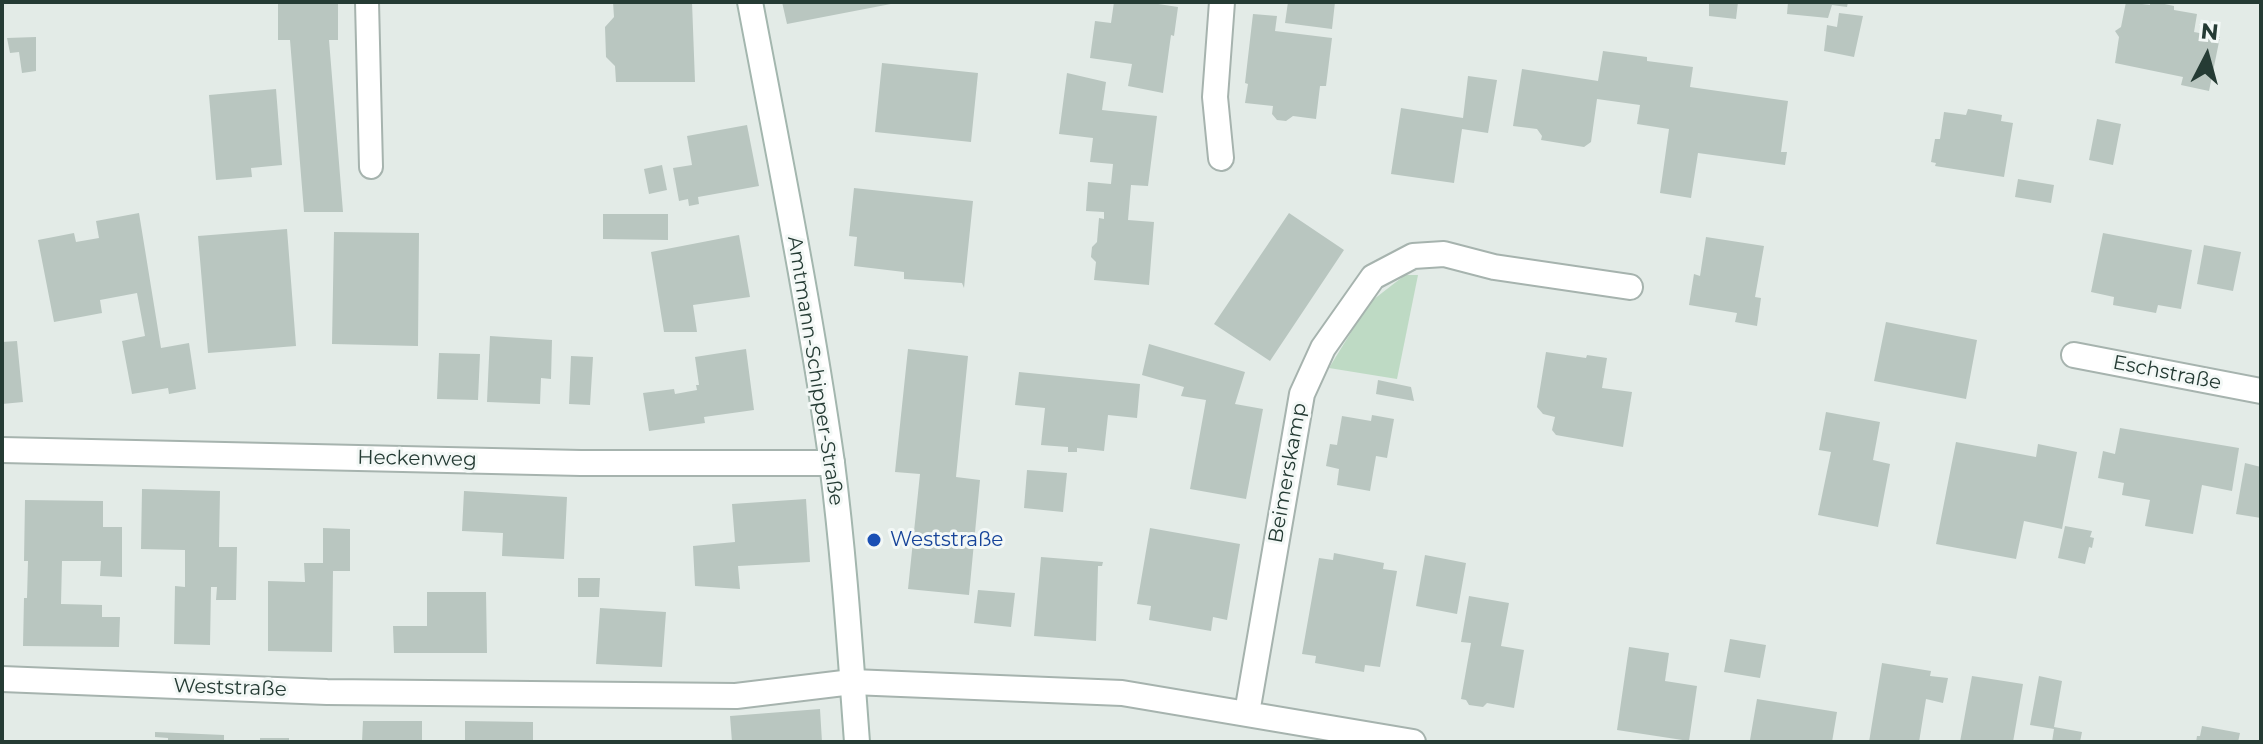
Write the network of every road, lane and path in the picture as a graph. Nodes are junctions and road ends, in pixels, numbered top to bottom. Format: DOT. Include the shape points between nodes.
graph roads {
  1 [pos="367,2"];
  2 [pos="750,2"];
  3 [pos="1222,2"];
  4 [pos="1221,158"];
  5 [pos="371,167"];
  6 [pos="1630,287"];
  7 [pos="2074,355"];
  8 [pos="2261,391"];
  9 [pos="2,450"];
  10 [pos="832,463"];
  11 [pos="2,679"];
  12 [pos="852,682"];
  13 [pos="1247,713"];
  14 [pos="857,742"];
  15 [pos="1413,742"];
  1 -- 5 [label="lane"];
  2 -- 10 [label="street, Amtmann-Schipper-Straße"];
  3 -- 4 [label="street" via="1215,97"];
  6 -- 13 [label="street, Beimerskamp" via="1494,267 1444,254 1413,256 1373,277 1323,348 1302,394"];
  7 -- 8 [label="street, Eschstraße"];
  9 -- 10 [label="street, Heckenweg"];
  10 -- 12 [label="street, Amtmann-Schipper-Straße"];
  11 -- 12 [label="street, Weststraße" via="327,692 736,696"];
  12 -- 13 [label="street, Weststraße" via="1122,693"];
  12 -- 14 [label="street, Amtmann-Schipper-Straße"];
  13 -- 15 [label="street, Weststraße"];
}
